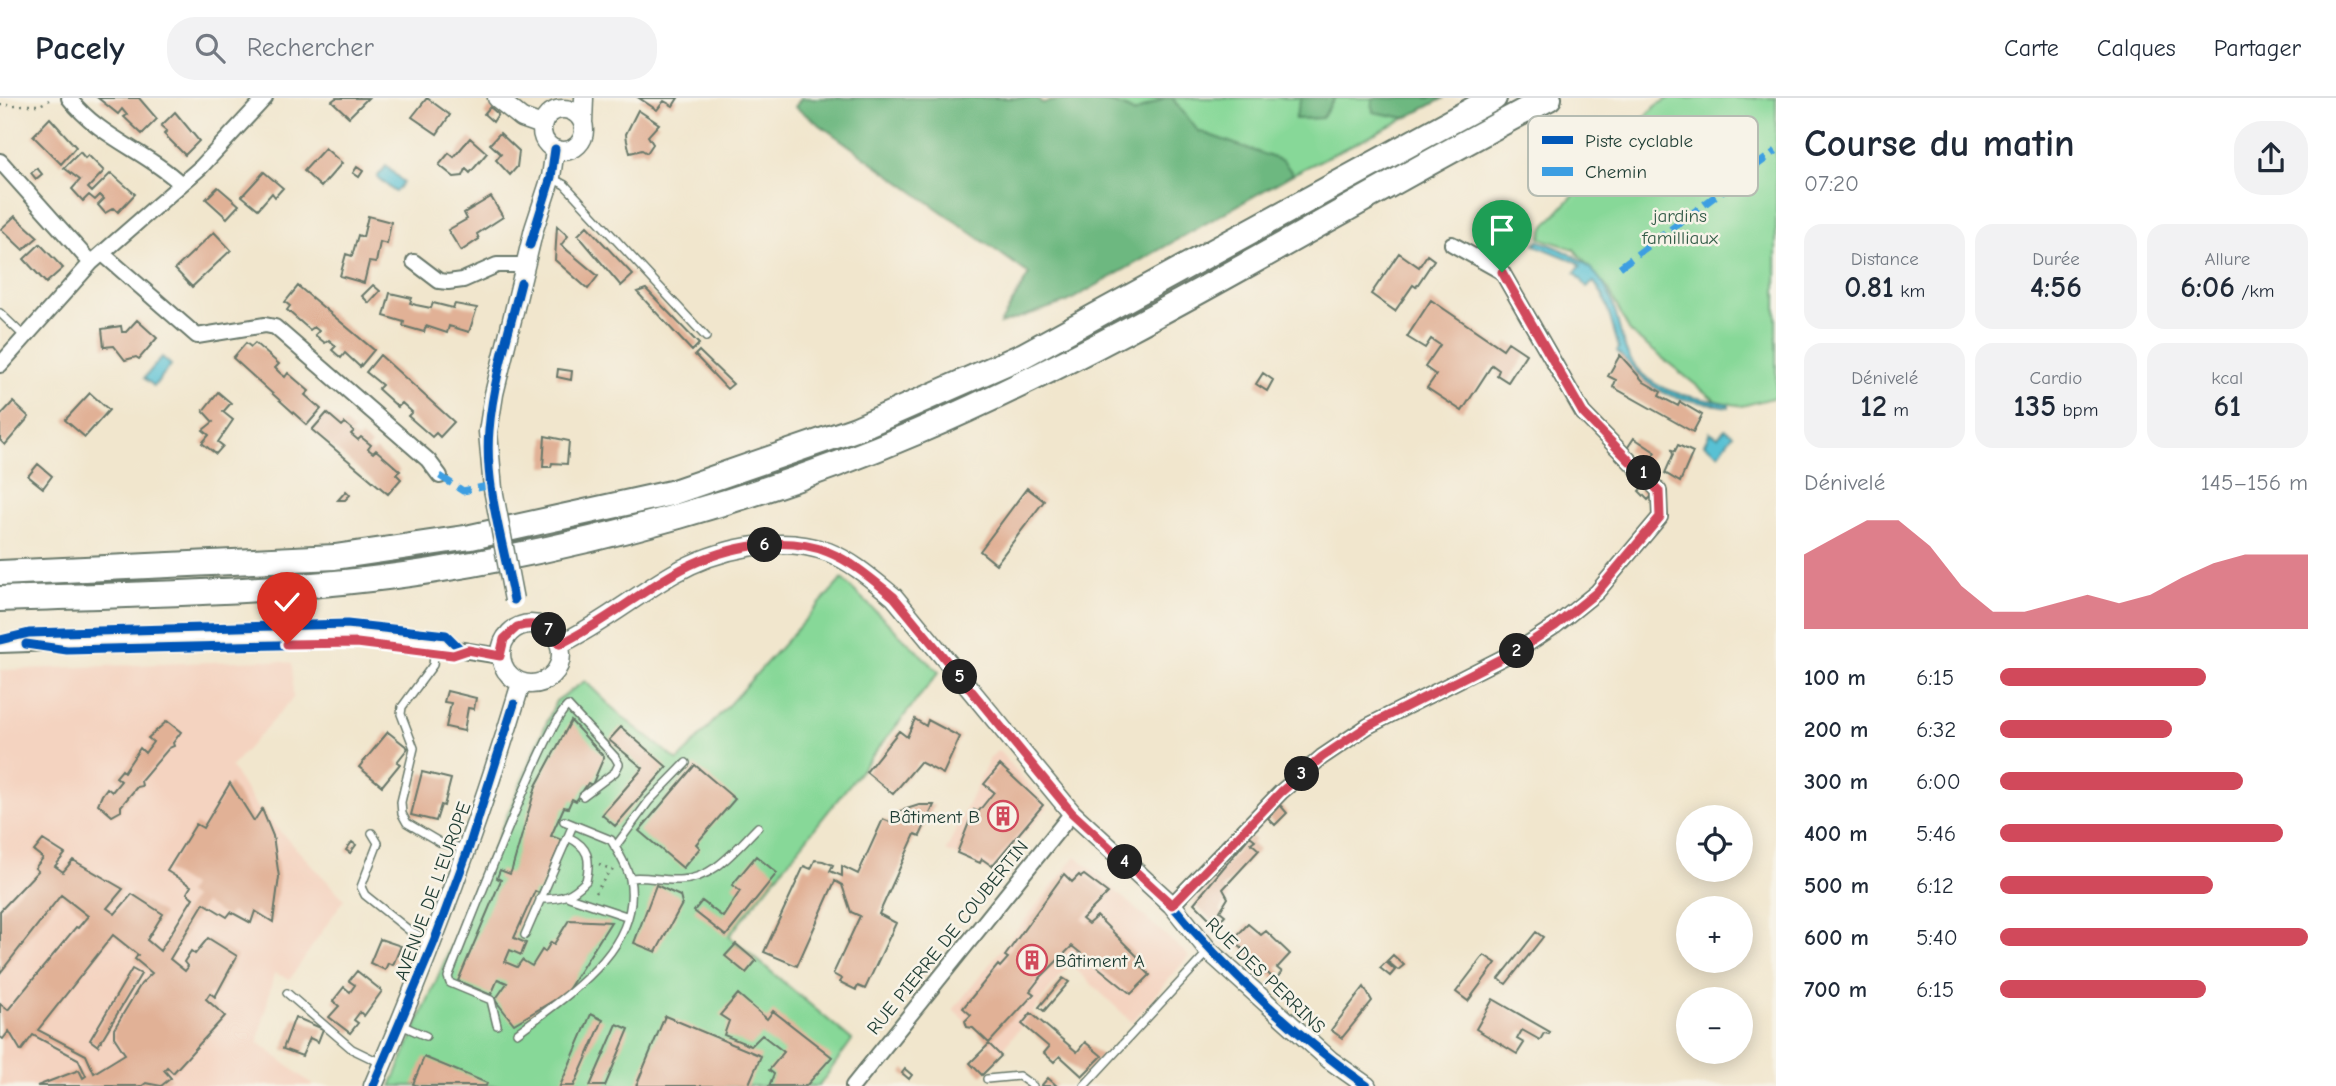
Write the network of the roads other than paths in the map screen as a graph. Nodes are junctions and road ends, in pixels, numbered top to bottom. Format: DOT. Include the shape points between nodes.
graph roads {
  1 [pos="69,98"];
  2 [pos="265,98"];
  3 [pos="497,98"];
  4 [pos="584,98"];
  5 [pos="1494,98"];
  6 [pos="1549,98"];
  7 [pos="559,104"];
  8 [pos="583,123"];
  9 [pos="542,125"];
  10 [pos="555,149"];
  11 [pos="0,161"];
  12 [pos="551,177"];
  13 [pos="181,184"];
  14 [pos="1452,244"];
  15 [pos="97,259"];
  16 [pos="414,262"];
  17 [pos="526,265"];
  18 [pos="0,313"];
  19 [pos="25,337"];
  20 [pos="706,337"];
  21 [pos="0,365"];
  22 [pos="440,476"];
  23 [pos="0,573"];
  24 [pos="0,599"];
  25 [pos="525,625"];
  26 [pos="560,644"];
  27 [pos="0,645"];
  28 [pos="435,645"];
  29 [pos="500,656"];
  30 [pos="521,683"];
  31 [pos="686,763"];
  32 [pos="583,796"];
  33 [pos="1072,813"];
  34 [pos="564,821"];
  35 [pos="573,825"];
  36 [pos="758,827"];
  37 [pos="372,833"];
  38 [pos="568,837"];
  39 [pos="615,847"];
  40 [pos="468,850"];
  41 [pos="630,878"];
  42 [pos="568,897"];
  43 [pos="541,899"];
  44 [pos="1172,905"];
  45 [pos="626,916"];
  46 [pos="525,935"];
  47 [pos="434,942"];
  48 [pos="1209,951"];
  49 [pos="287,993"];
  50 [pos="400,1024"];
  51 [pos="497,1025"];
  52 [pos="517,1033"];
  53 [pos="426,1036"];
  54 [pos="383,1063"];
  55 [pos="987,1079"];
  56 [pos="373,1086"];
  57 [pos="853,1086"];
  58 [pos="1033,1086"];
  59 [pos="1084,1086"];
  60 [pos="1367,1086"];
  1 -- 13 [label="street" via="108,136"];
  2 -- 13 [label="street"];
  3 -- 9 [label="street" via="522,118"];
  4 -- 8 [label="street"];
  5 -- 23 [label="highway" via="1024,355 856,429 671,493 471,537 335,556"];
  6 -- 24 [label="highway" via="1052,370 914,433 770,487 572,542 431,571 221,591"];
  7 -- 8 [label="street"];
  7 -- 9 [label="street"];
  8 -- 10 [label="street" via="578,144 564,151"];
  9 -- 10 [label="street" via="544,139"];
  10 -- 12 [label="street"];
  11 -- 15 [label="street"];
  12 -- 17 [label="street"];
  12 -- 20 [label="lane" via="565,185"];
  13 -- 15 [label="street"];
  14 -- 44 [label="street" via="1502,272 1583,413 1659,491 1660,517 1597,592 1555,626 1520,649 1368,726 1322,757 1281,792"];
  15 -- 19 [label="street"];
  15 -- 22 [label="street" via="197,336 275,327 428,460"];
  16 -- 17 [label="street" via="447,282 498,265"];
  17 -- 25 [label="street, bridge" via="488,432 493,489 514,600"];
  18 -- 19 [label="lane"];
  19 -- 21 [label="street"];
  25 -- 26 [label="street" via="549,630"];
  25 -- 29 [label="street" via="510,632"];
  26 -- 30 [label="street" via="560,663 549,679 540,684"];
  26 -- 33 [label="street, RUE DES PERRINS" via="675,573 714,556 783,544 827,551 858,568 894,597"];
  27 -- 28 [label="street" via="356,633"];
  28 -- 29 [label="street"];
  28 -- 40 [label="lane" via="433,665 402,706 414,748 402,814 407,823 441,843"];
  29 -- 30 [label="street" via="506,673"];
  30 -- 40 [label="street, AVENUE DE L'EUROPE"];
  31 -- 39 [label="lane" via="649,801"];
  32 -- 51 [label="lane" via="619,764 568,706 558,717 527,784 448,977 450,983 491,1000"];
  33 -- 44 [label="street, RUE DES PERRINS"];
  33 -- 57 [label="street, RUE PIERRE DE COUBERTIN"];
  34 -- 35 [label="lane"];
  35 -- 38 [label="lane"];
  35 -- 39 [label="lane"];
  36 -- 41 [label="lane" via="716,869 681,881"];
  37 -- 47 [label="lane" via="378,843 361,887 365,895 410,932"];
  38 -- 42 [label="lane" via="587,851 589,867 586,881"];
  38 -- 43 [label="lane"];
  39 -- 41 [label="lane"];
  40 -- 47 [label="street, AVENUE DE L'EUROPE"];
  41 -- 45 [label="lane" via="631,902"];
  42 -- 43 [label="lane"];
  42 -- 45 [label="lane"];
  43 -- 46 [label="lane"];
  44 -- 48 [label="street, RUE DES PERRINS"];
  45 -- 52 [label="lane" via="615,944 576,990"];
  47 -- 50 [label="street, AVENUE DE L'EUROPE"];
  48 -- 59 [label="lane"];
  48 -- 60 [label="street, RUE DES PERRINS" via="1329,1060"];
  49 -- 54 [label="lane" via="352,1049"];
  50 -- 53 [label="lane"];
  50 -- 54 [label="street, AVENUE DE L'EUROPE"];
  54 -- 56 [label="street, AVENUE DE L'EUROPE"];
  55 -- 58 [label="lane" via="1019,1076"];
}
